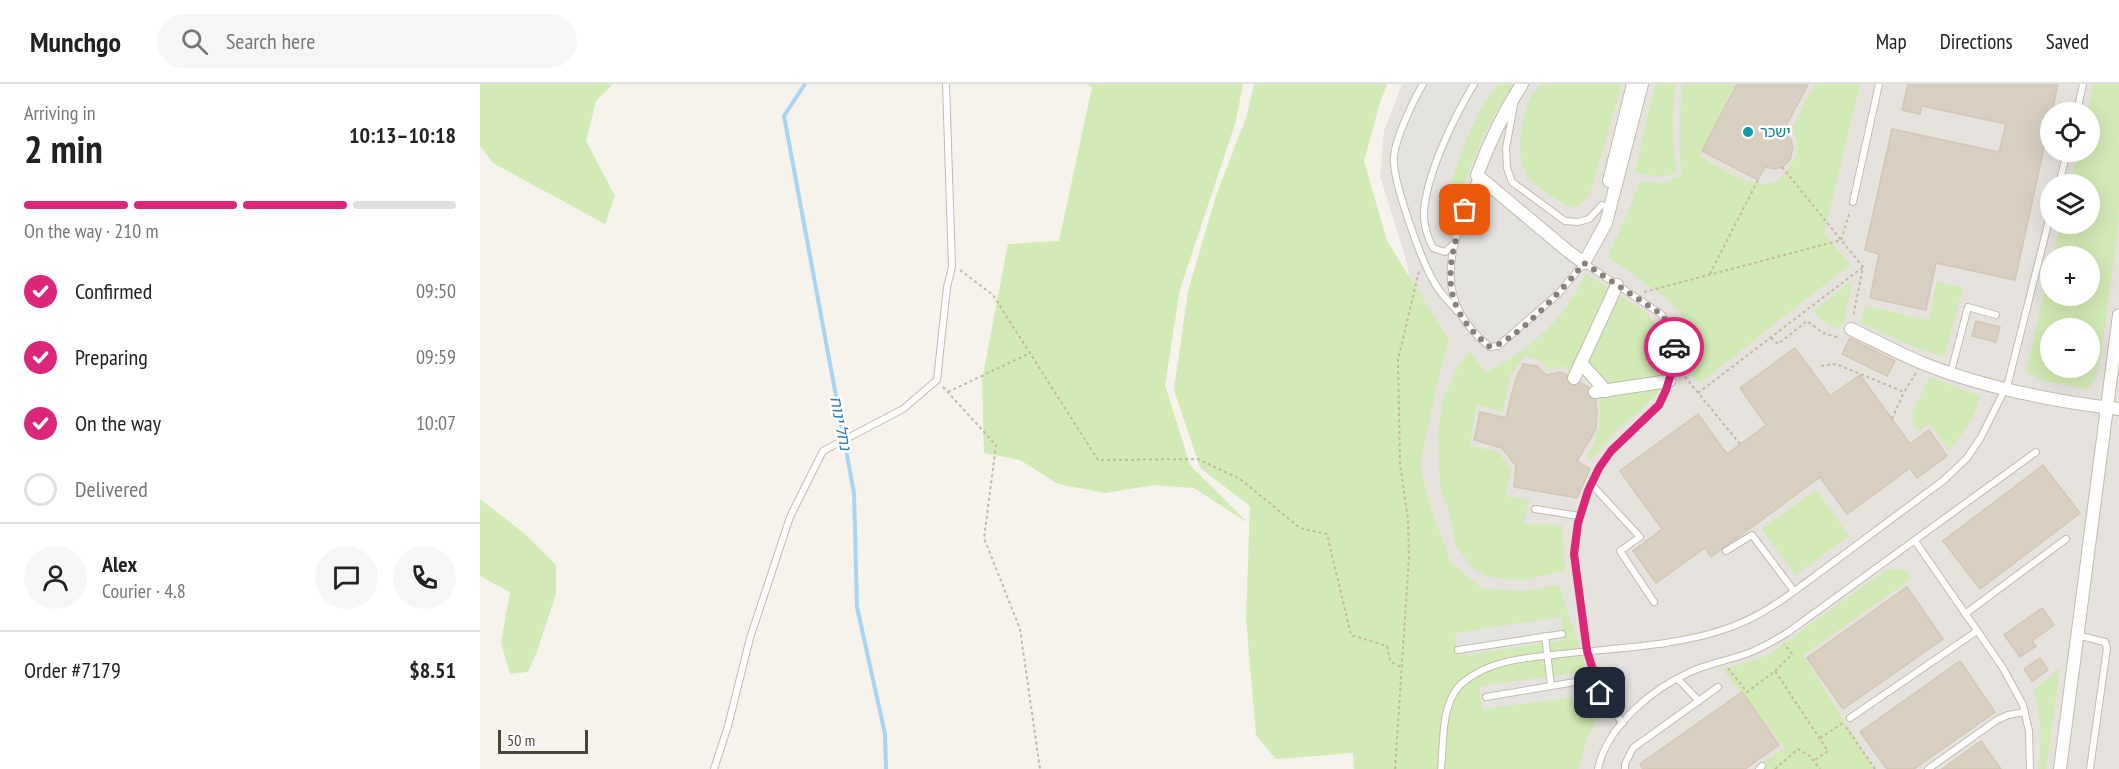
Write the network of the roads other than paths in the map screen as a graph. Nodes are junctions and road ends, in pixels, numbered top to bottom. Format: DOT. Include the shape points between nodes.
graph roads {
  1 [pos="946,84"];
  2 [pos="1423,84"];
  3 [pos="1474,84"];
  4 [pos="1633,84"];
  5 [pos="1642,84"];
  6 [pos="1879,84"];
  7 [pos="2084,84"];
  8 [pos="1520,87"];
  9 [pos="2080,102"];
  10 [pos="1477,175"];
  11 [pos="1853,202"];
  12 [pos="1602,205"];
  13 [pos="2045,234"];
  14 [pos="1455,243"];
  15 [pos="1584,263"];
  16 [pos="1617,285"];
  17 [pos="1996,315"];
  18 [pos="2119,315"];
  19 [pos="1461,316"];
  20 [pos="1851,329"];
  21 [pos="1581,363"];
  22 [pos="1950,372"];
  23 [pos="1574,378"];
  24 [pos="1669,381"];
  25 [pos="2005,389"];
  26 [pos="2113,408"];
  27 [pos="2037,452"];
  28 [pos="1591,484"];
  29 [pos="1535,509"];
  30 [pos="1580,516"];
  31 [pos="2066,539"];
  32 [pos="1914,541"];
  33 [pos="1725,551"];
  34 [pos="1794,591"];
  35 [pos="1654,603"];
  36 [pos="1965,614"];
  37 [pos="1977,631"];
  38 [pos="1562,634"];
  39 [pos="2077,635"];
  40 [pos="1545,636"];
  41 [pos="1458,650"];
  42 [pos="1587,651"];
  43 [pos="1547,656"];
  44 [pos="1678,679"];
  45 [pos="1575,682"];
  46 [pos="1551,686"];
  47 [pos="1718,687"];
  48 [pos="1486,697"];
  49 [pos="1699,701"];
  50 [pos="2025,712"];
  51 [pos="1850,718"];
  52 [pos="1623,723"];
  53 [pos="714,769"];
  54 [pos="1441,769"];
  55 [pos="1598,769"];
  56 [pos="1625,769"];
  57 [pos="1928,769"];
  58 [pos="2030,769"];
  59 [pos="2060,769"];
  60 [pos="2090,769"];
  1 -- 53 [label="lane" via="952,267 937,381 903,409 823,452 790,517 750,638"];
  2 -- 19 [label="lane" via="1394,156 1395,173 1422,260 1435,284"];
  3 -- 14 [label="lane" via="1446,137 1424,211 1426,233 1433,248 1445,252"];
  4 -- 12 [label="street"];
  5 -- 15 [label="street" via="1606,223"];
  6 -- 11 [label="lane"];
  7 -- 9 [label="lane"];
  8 -- 10 [label="street"];
  8 -- 12 [label="lane" via="1509,121 1506,148 1512,182 1565,221 1589,219"];
  10 -- 14 [label="lane"];
  10 -- 15 [label="street"];
  12 -- 15 [label="street"];
  13 -- 25 [label="lane"];
  14 -- 19 [label="lane" via="1450,280"];
  15 -- 16 [label="lane"];
  15 -- 19 [label="lane" via="1558,294 1497,346 1490,347 1479,338"];
  16 -- 21 [label="street"];
  16 -- 24 [label="lane" via="1661,314 1670,327 1674,364"];
  17 -- 22 [label="lane" via="1968,308"];
  18 -- 26 [label="street"];
  20 -- 22 [label="street"];
  21 -- 23 [label="street"];
  21 -- 24 [label="street" via="1600,392"];
  22 -- 25 [label="street"];
  24 -- 28 [label="lane" via="1659,405 1611,451"];
  25 -- 26 [label="street"];
  25 -- 34 [label="lane" via="1982,437 1944,480"];
  26 -- 39 [label="street"];
  27 -- 32 [label="lane"];
  28 -- 30 [label="lane"];
  28 -- 35 [label="lane" via="1640,537 1620,551"];
  29 -- 30 [label="lane"];
  30 -- 42 [label="lane" via="1574,554"];
  31 -- 36 [label="lane"];
  32 -- 36 [label="lane"];
  32 -- 44 [label="lane" via="1780,638"];
  33 -- 34 [label="lane" via="1752,535"];
  34 -- 42 [label="lane" via="1755,616 1704,636"];
  36 -- 37 [label="lane"];
  37 -- 50 [label="lane" via="2003,668"];
  37 -- 51 [label="lane"];
  38 -- 40 [label="lane"];
  39 -- 59 [label="street"];
  39 -- 60 [label="lane" via="2105,642 2107,648"];
  40 -- 41 [label="lane"];
  40 -- 43 [label="lane"];
  42 -- 43 [label="lane"];
  42 -- 52 [label="lane" via="1606,704"];
  43 -- 46 [label="lane"];
  43 -- 54 [label="lane" via="1505,661 1462,682 1447,709"];
  44 -- 49 [label="lane"];
  44 -- 52 [label="lane"];
  45 -- 46 [label="lane"];
  46 -- 48 [label="lane"];
  47 -- 49 [label="lane"];
  49 -- 56 [label="lane" via="1633,748"];
  50 -- 57 [label="lane" via="1997,720"];
  50 -- 58 [label="lane"];
  52 -- 55 [label="lane" via="1609,741"];
}
